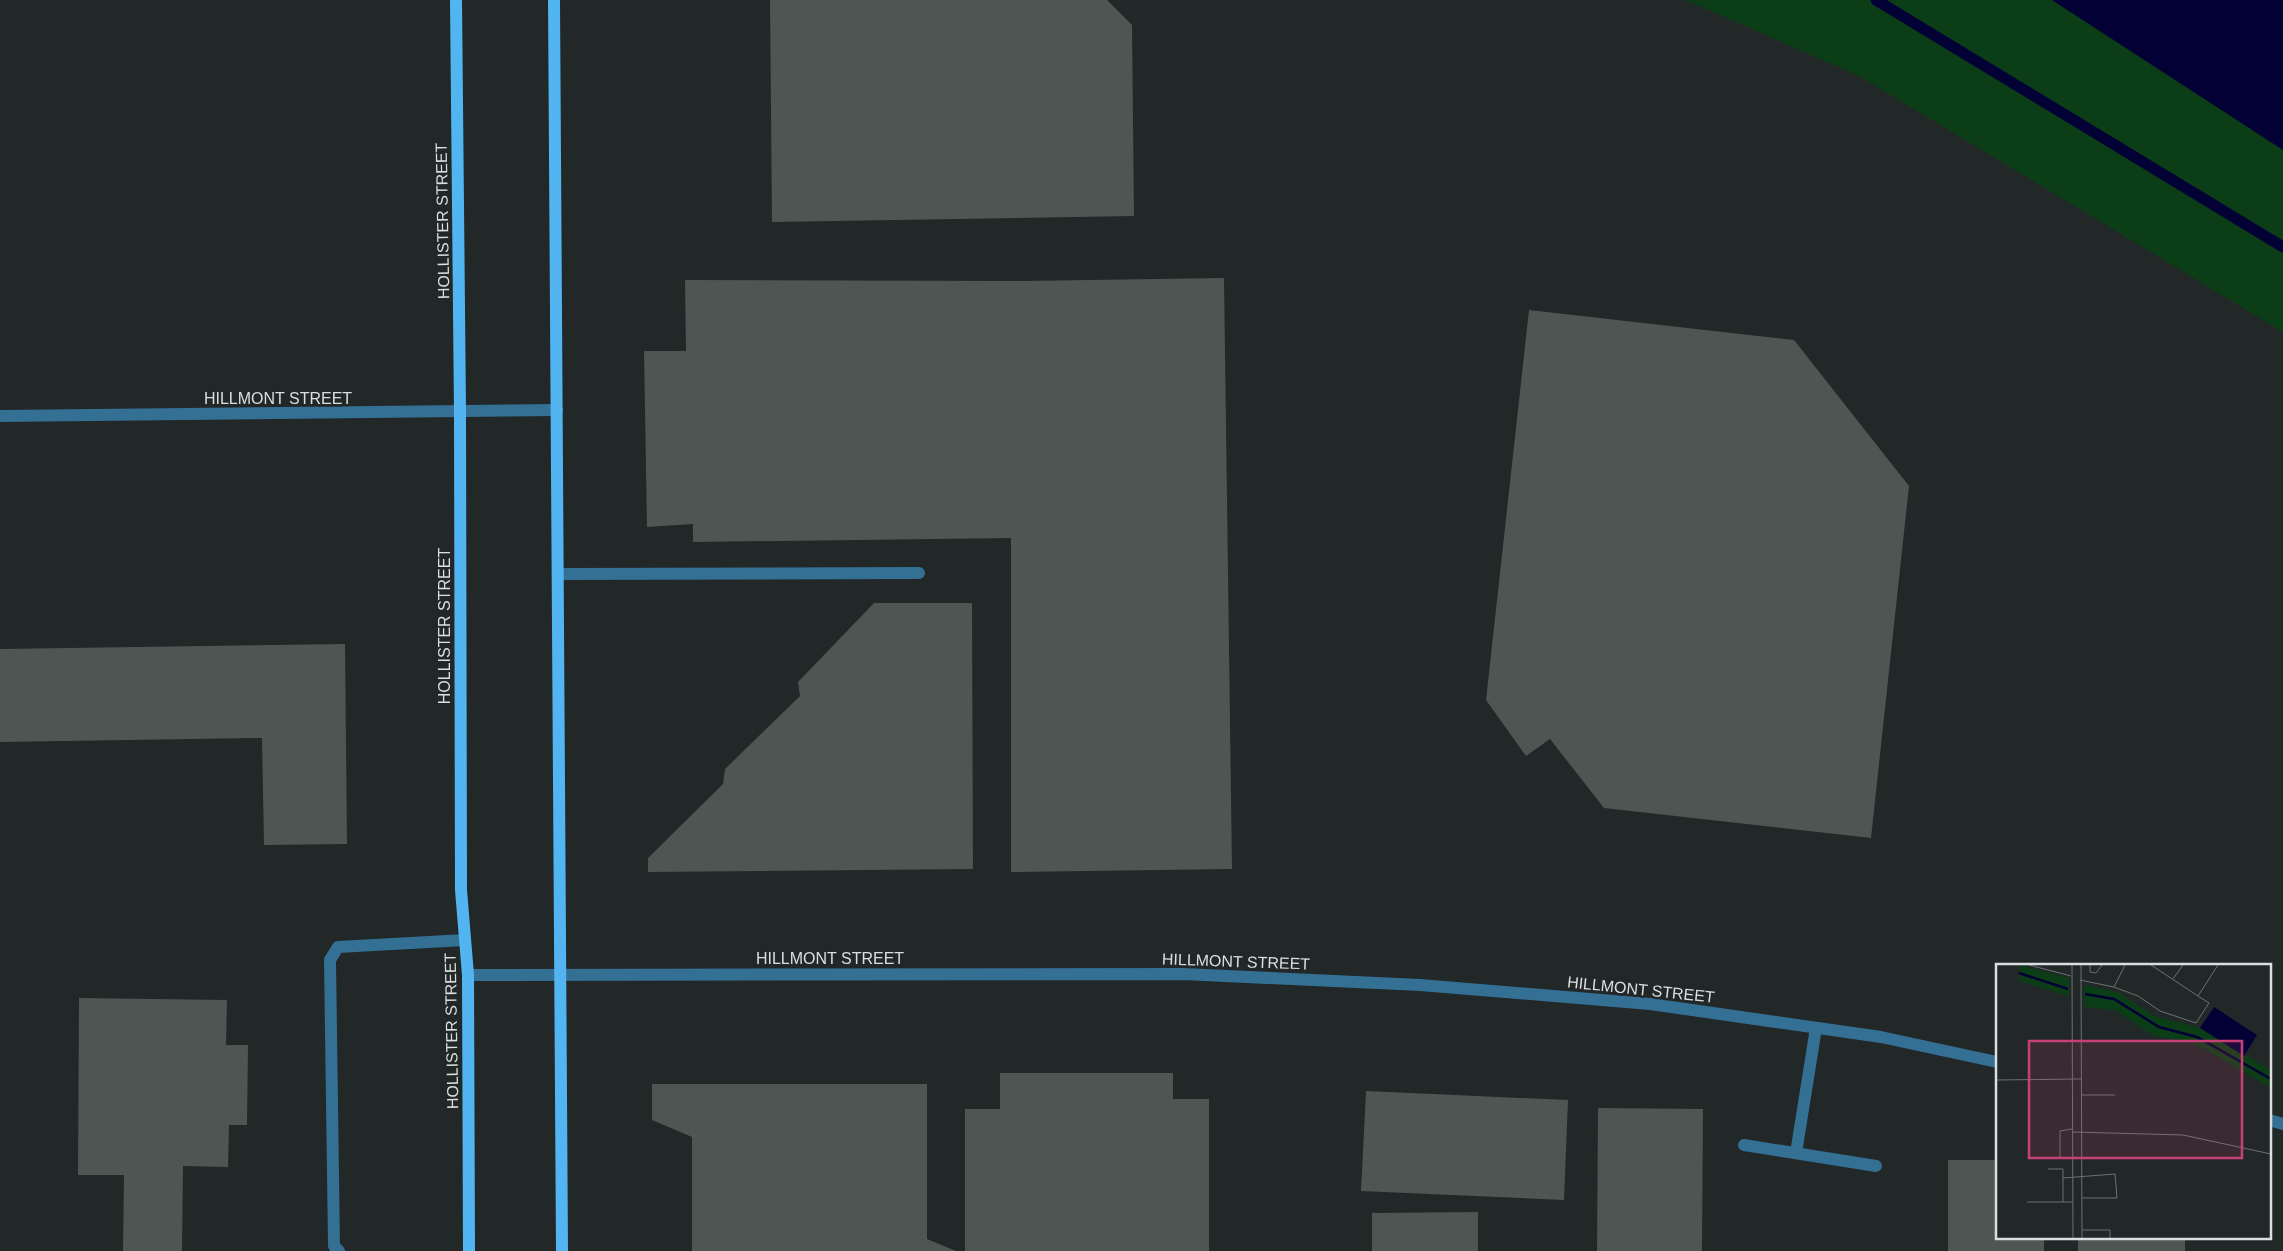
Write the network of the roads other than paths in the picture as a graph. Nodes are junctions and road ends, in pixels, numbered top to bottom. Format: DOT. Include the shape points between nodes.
graph roads {
  1 [pos="456,0"];
  2 [pos="554,0"];
  3 [pos="557,410"];
  4 [pos="460,412"];
  5 [pos="0,416"];
  6 [pos="558,574"];
  7 [pos="919,574"];
  8 [pos="464,940"];
  9 [pos="561,975"];
  10 [pos="468,976"];
  11 [pos="1816,1028"];
  12 [pos="1996,1062"];
  13 [pos="2270,1120"];
  14 [pos="2283,1124"];
  15 [pos="1744,1145"];
  16 [pos="1796,1153"];
  17 [pos="1876,1166"];
  18 [pos="338,1251"];
  19 [pos="469,1251"];
  20 [pos="562,1251"];
  1 -- 4 [label="main road, HOLLISTER STREET"];
  2 -- 3 [label="main road"];
  3 -- 4 [label="street, HILLMONT STREET"];
  3 -- 6 [label="main road"];
  4 -- 5 [label="street, HILLMONT STREET"];
  4 -- 8 [label="main road, HOLLISTER STREET" via="461,890"];
  6 -- 7 [label="street"];
  6 -- 9 [label="main road"];
  8 -- 10 [label="main road, HOLLISTER STREET"];
  8 -- 18 [label="street" via="338,947 330,960 334,1246"];
  9 -- 10 [label="street, HILLMONT STREET"];
  9 -- 11 [label="street, HILLMONT STREET" via="1183,974 1420,985 1592,999"];
  9 -- 20 [label="main road"];
  10 -- 19 [label="main road, HOLLISTER STREET"];
  11 -- 12 [label="street, HILLMONT STREET"];
  11 -- 16 [label="street"];
  13 -- 14 [label="street"];
  15 -- 16 [label="street"];
  16 -- 17 [label="street"];
}
